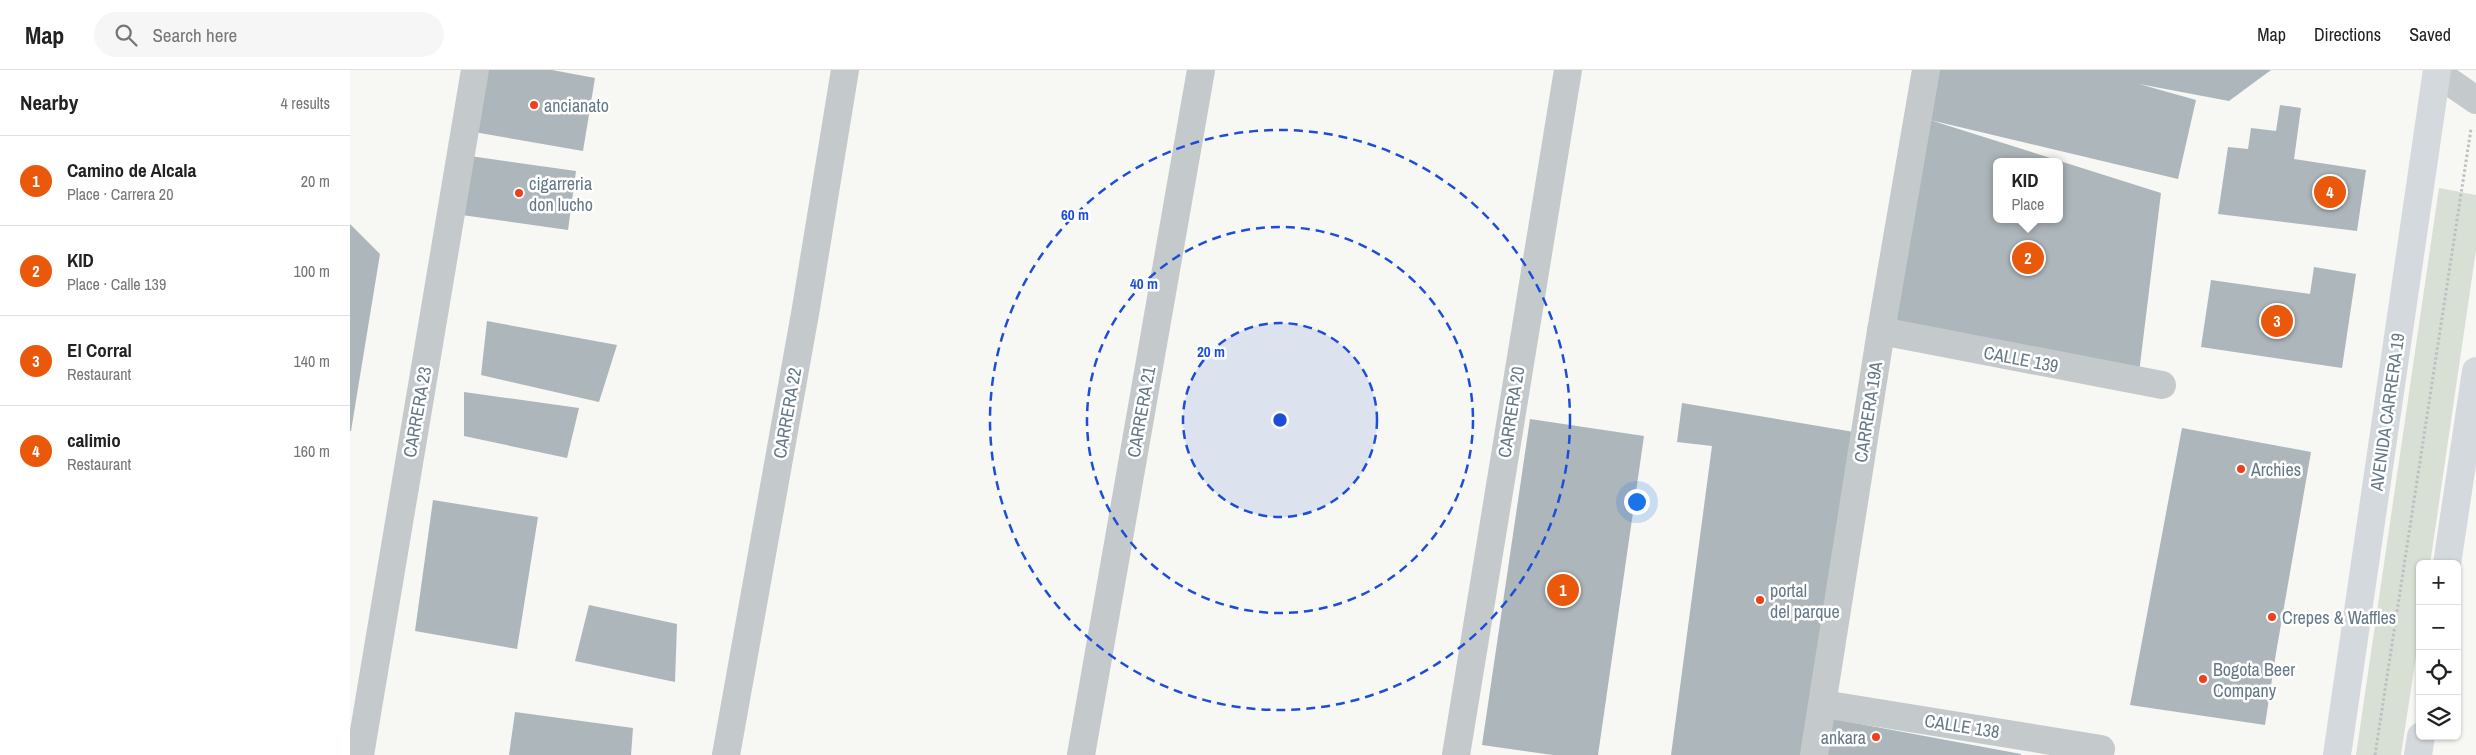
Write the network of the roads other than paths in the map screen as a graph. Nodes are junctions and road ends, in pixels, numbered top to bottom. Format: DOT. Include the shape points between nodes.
graph roads {
  1 [pos="475,70"];
  2 [pos="845,70"];
  3 [pos="1201,70"];
  4 [pos="1568,70"];
  5 [pos="1926,70"];
  6 [pos="2434,71"];
  7 [pos="2474,110"];
  8 [pos="1880,331"];
  9 [pos="2476,371"];
  10 [pos="2162,385"];
  11 [pos="2448,560"];
  12 [pos="1823,704"];
  13 [pos="2420,740"];
  14 [pos="2101,749"];
  15 [pos="360,755"];
  16 [pos="726,755"];
  17 [pos="1081,755"];
  18 [pos="1456,755"];
  19 [pos="1814,755"];
  20 [pos="2337,755"];
  21 [pos="2418,755"];
  1 -- 15 [label="street, CARRERA 23"];
  2 -- 16 [label="street, CARRERA 22"];
  3 -- 17 [label="street, CARRERA 21"];
  4 -- 18 [label="street, CARRERA 20"];
  5 -- 8 [label="street, CARRERA 19A"];
  6 -- 7 [label="street"];
  6 -- 20 [label="main road, AVENIDA CARRERA 19"];
  8 -- 10 [label="street, CALLE 139"];
  8 -- 12 [label="street, CARRERA 19A"];
  9 -- 11 [label="main road"];
  12 -- 14 [label="street, CALLE 138"];
  12 -- 19 [label="street, CARRERA 19A"];
  13 -- 21 [label="main road"];
}
